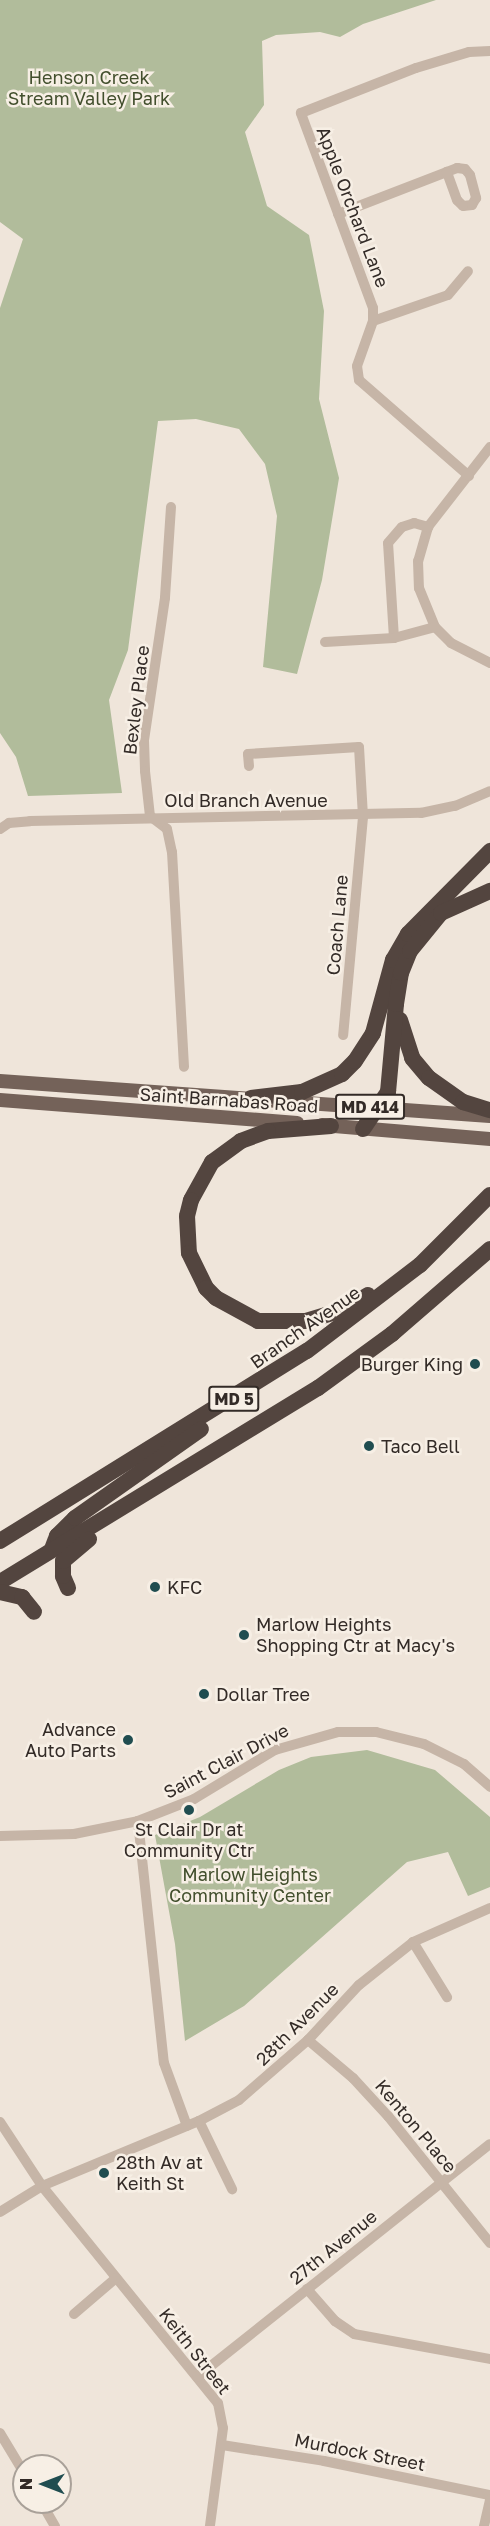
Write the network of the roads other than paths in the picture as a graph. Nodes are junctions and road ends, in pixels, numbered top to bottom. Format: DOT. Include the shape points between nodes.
graph roads {
  1 [pos="490,51"];
  2 [pos="447,172"];
  3 [pos="338,214"];
  4 [pos="468,271"];
  5 [pos="373,321"];
  6 [pos="490,447"];
  7 [pos="469,476"];
  8 [pos="171,507"];
  9 [pos="428,526"];
  10 [pos="435,627"];
  11 [pos="394,638"];
  12 [pos="325,642"];
  13 [pos="490,663"];
  14 [pos="249,766"];
  15 [pos="490,791"];
  16 [pos="150,816"];
  17 [pos="363,817"];
  18 [pos="0,829"];
  19 [pos="490,851"];
  20 [pos="490,891"];
  21 [pos="398,992"];
  22 [pos="343,1035"];
  23 [pos="184,1067"];
  24 [pos="0,1081"];
  25 [pos="251,1098"];
  26 [pos="0,1100"];
  27 [pos="381,1108"];
  28 [pos="490,1110"];
  29 [pos="490,1116"];
  30 [pos="331,1126"];
  31 [pos="363,1129"];
  32 [pos="490,1139"];
  33 [pos="490,1195"];
  34 [pos="451,1233"];
  35 [pos="490,1249"];
  36 [pos="253,1387"];
  37 [pos="167,1481"];
  38 [pos="0,1541"];
  39 [pos="51,1550"];
  40 [pos="4,1576"];
  41 [pos="68,1588"];
  42 [pos="0,1592"];
  43 [pos="34,1612"];
  44 [pos="490,1787"];
  45 [pos="138,1821"];
  46 [pos="0,1836"];
  47 [pos="490,1908"];
  48 [pos="413,1942"];
  49 [pos="447,1997"];
  50 [pos="308,2040"];
  51 [pos="199,2121"];
  52 [pos="0,2122"];
  53 [pos="188,2126"];
  54 [pos="490,2144"];
  55 [pos="441,2180"];
  56 [pos="42,2186"];
  57 [pos="232,2189"];
  58 [pos="0,2212"];
  59 [pos="490,2243"];
  60 [pos="116,2277"];
  61 [pos="307,2289"];
  62 [pos="74,2314"];
  63 [pos="490,2359"];
  64 [pos="197,2377"];
  65 [pos="0,2433"];
  66 [pos="222,2445"];
  67 [pos="13,2454"];
  68 [pos="490,2495"];
  69 [pos="490,2500"];
  70 [pos="210,2526"];
  71 [pos="484,2526"];
  1 -- 3 [label="street, Apple Orchard Lane" via="469,52 416,68 301,113"];
  2 -- 3 [label="street"];
  3 -- 5 [label="street, Apple Orchard Lane" via="369,292"];
  4 -- 5 [label="street" via="448,295"];
  5 -- 7 [label="street" via="359,355 359,380"];
  6 -- 7 [label="street"];
  7 -- 9 [label="street"];
  8 -- 16 [label="street, Bexley Place" via="165,598 144,741"];
  9 -- 10 [label="street" via="421,543 418,576 426,610"];
  9 -- 11 [label="street" via="414,523 402,527 388,543"];
  10 -- 11 [label="street"];
  10 -- 13 [label="street" via="451,643"];
  11 -- 12 [label="street"];
  14 -- 17 [label="street, Coach Lane" via="248,754 359,747"];
  15 -- 17 [label="street, Old Branch Avenue" via="455,806 421,813"];
  16 -- 17 [label="street, Old Branch Avenue"];
  16 -- 18 [label="street, Old Branch Avenue" via="30,820 9,823"];
  16 -- 23 [label="street" via="167,829 172,852"];
  17 -- 22 [label="street, Coach Lane"];
  19 -- 25 [label="highway" via="408,934 393,960 373,1033 355,1061 342,1074 302,1092"];
  20 -- 21 [label="highway" via="441,913 425,930 410,951"];
  21 -- 27 [label="highway" via="388,1092"];
  21 -- 28 [label="highway" via="402,1034 412,1058 445,1091"];
  24 -- 25 [label="main road, Saint Barnabas Road / MD 414"];
  25 -- 27 [label="main road, Saint Barnabas Road / MD 414"];
  26 -- 30 [label="main road, Saint Barnabas Road / MD 414"];
  27 -- 29 [label="main road, Saint Barnabas Road / MD 414"];
  27 -- 31 [label="highway"];
  30 -- 31 [label="main road, Saint Barnabas Road / MD 414"];
  30 -- 34 [label="highway" via="268,1131 242,1141 212,1162 198,1182 187,1216 189,1253 206,1288 216,1298 258,1321 306,1321 362,1299 430,1244"];
  31 -- 32 [label="main road, Saint Barnabas Road / MD 414"];
  33 -- 34 [label="highway, Branch Avenue / MD 5"];
  34 -- 36 [label="highway, Branch Avenue / MD 5" via="384,1295"];
  35 -- 37 [label="highway, MD 5" via="361,1359"];
  36 -- 38 [label="highway, Branch Avenue / MD 5"];
  36 -- 39 [label="highway" via="191,1437 75,1518 57,1536"];
  37 -- 39 [label="highway, MD 5"];
  37 -- 41 [label="highway" via="63,1561"];
  39 -- 40 [label="highway, MD 5"];
  42 -- 43 [label="highway" via="22,1597"];
  44 -- 45 [label="street, Saint Clair Drive" via="464,1764 424,1744 376,1732 338,1732 275,1750 194,1799"];
  45 -- 46 [label="street, Saint Clair Drive" via="74,1834"];
  45 -- 53 [label="street" via="164,2063"];
  47 -- 48 [label="street, 28th Avenue"];
  48 -- 49 [label="street"];
  48 -- 50 [label="street, 28th Avenue" via="359,1985"];
  50 -- 51 [label="street, 28th Avenue" via="253,2090"];
  50 -- 55 [label="street, Kenton Place" via="370,2096"];
  51 -- 53 [label="street, 28th Avenue"];
  51 -- 57 [label="street"];
  52 -- 56 [label="street, Keith Street"];
  53 -- 56 [label="street, 28th Avenue"];
  54 -- 55 [label="street, 27th Avenue"];
  55 -- 59 [label="street, Kenton Place"];
  55 -- 61 [label="street, 27th Avenue"];
  56 -- 58 [label="street, 28th Avenue"];
  56 -- 60 [label="street, Keith Street"];
  60 -- 62 [label="street"];
  60 -- 64 [label="street, Keith Street"];
  61 -- 63 [label="street" via="335,2321 354,2334"];
  61 -- 64 [label="street, 27th Avenue"];
  64 -- 66 [label="street, Keith Street" via="222,2414"];
  65 -- 67 [label="street"];
  66 -- 68 [label="street, Murdock Street"];
  66 -- 70 [label="street, Keith Street"];
  69 -- 71 [label="street"];
}
